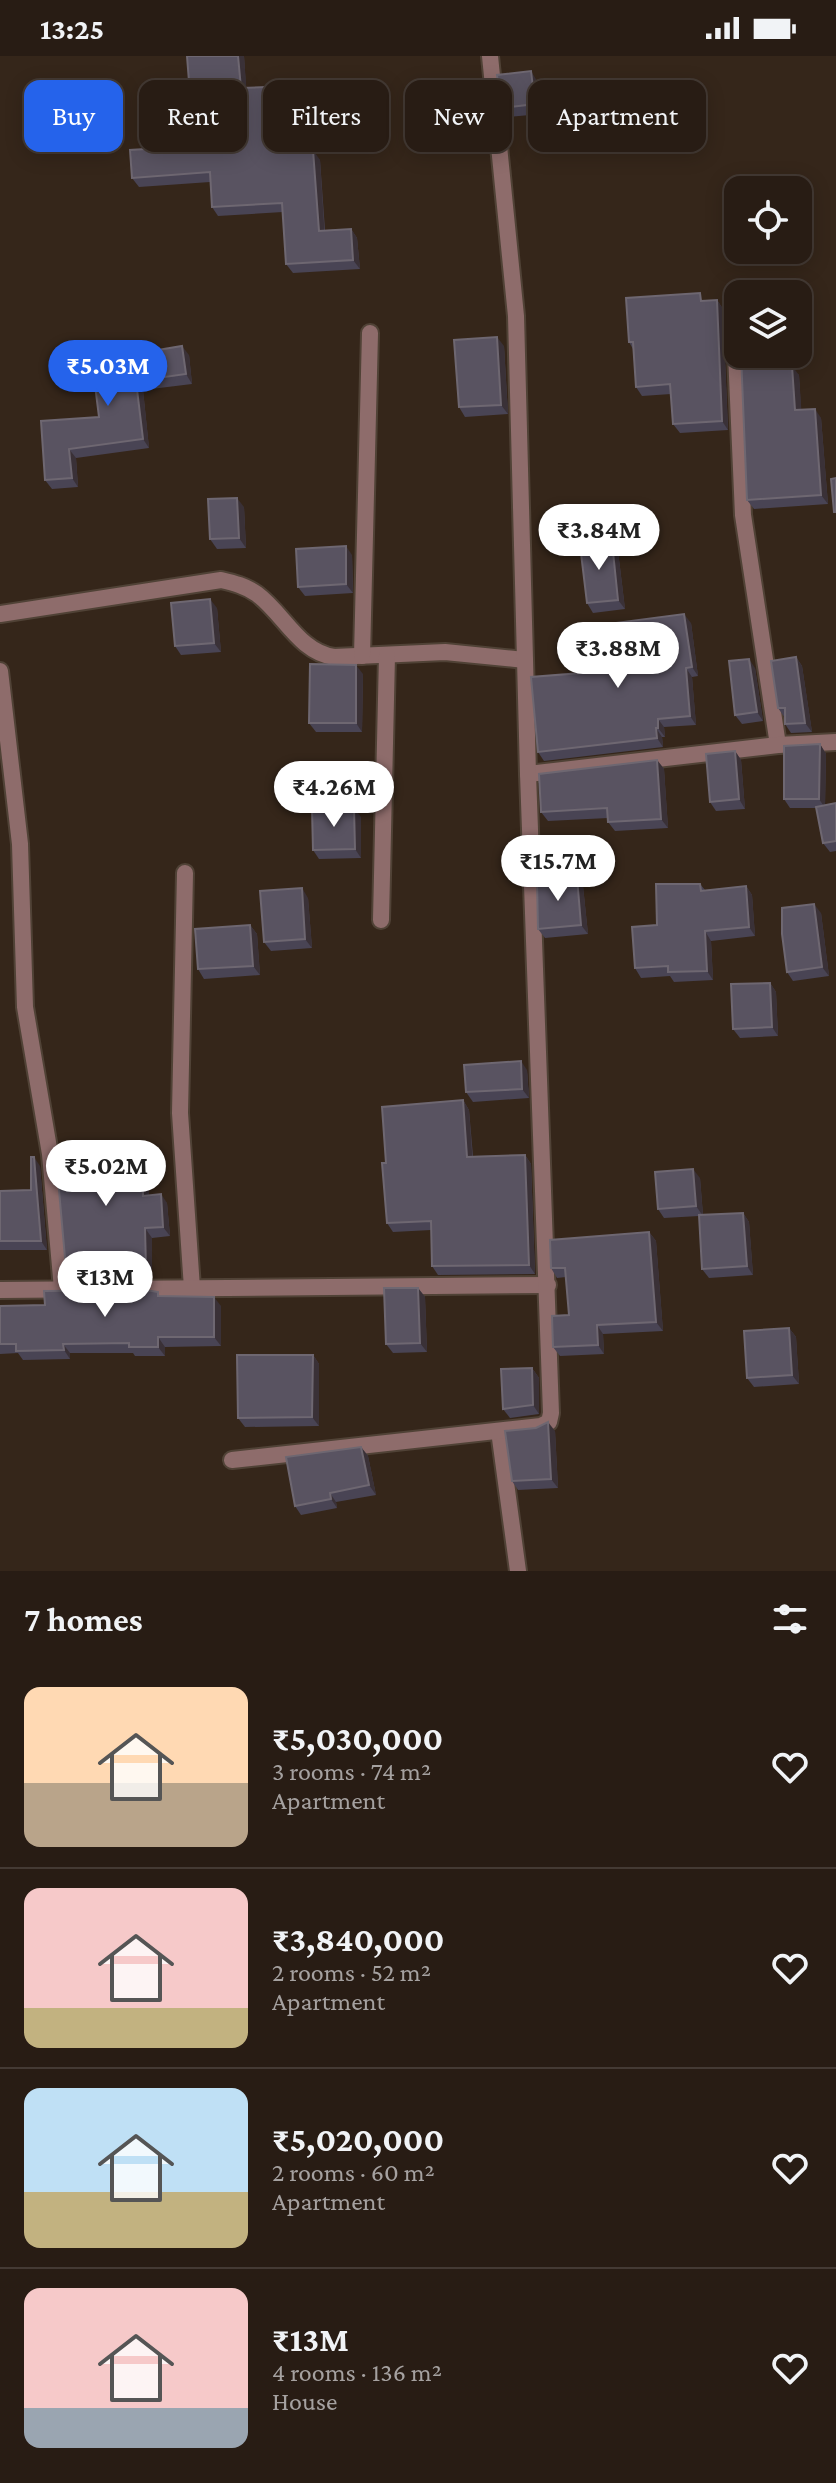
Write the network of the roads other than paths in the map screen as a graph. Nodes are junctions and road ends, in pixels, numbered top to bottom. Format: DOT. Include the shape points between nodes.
graph roads {
  1 [pos="490,56"];
  2 [pos="370,333"];
  3 [pos="737,368"];
  4 [pos="0,614"];
  5 [pos="387,655"];
  6 [pos="362,656"];
  7 [pos="525,660"];
  8 [pos="0,671"];
  9 [pos="836,742"];
  10 [pos="778,745"];
  11 [pos="528,774"];
  12 [pos="185,873"];
  13 [pos="381,920"];
  14 [pos="548,1285"];
  15 [pos="192,1288"];
  16 [pos="62,1289"];
  17 [pos="0,1290"];
  18 [pos="499,1431"];
  19 [pos="232,1460"];
  20 [pos="518,1571"];
  1 -- 7 [label="street" via="516,316"];
  2 -- 6 [label="street"];
  3 -- 10 [label="street" via="743,515"];
  4 -- 6 [label="street" via="221,580 258,594 310,649 323,656"];
  5 -- 6 [label="street"];
  5 -- 7 [label="street" via="445,652"];
  5 -- 13 [label="street"];
  7 -- 11 [label="street"];
  8 -- 16 [label="street" via="20,844 25,1007 50,1154"];
  9 -- 10 [label="street"];
  10 -- 11 [label="street"];
  11 -- 14 [label="street"];
  12 -- 15 [label="street" via="180,1113"];
  14 -- 15 [label="street"];
  14 -- 18 [label="street" via="549,1422"];
  15 -- 16 [label="street"];
  16 -- 17 [label="street"];
  18 -- 19 [label="street"];
  18 -- 20 [label="street"];
}
